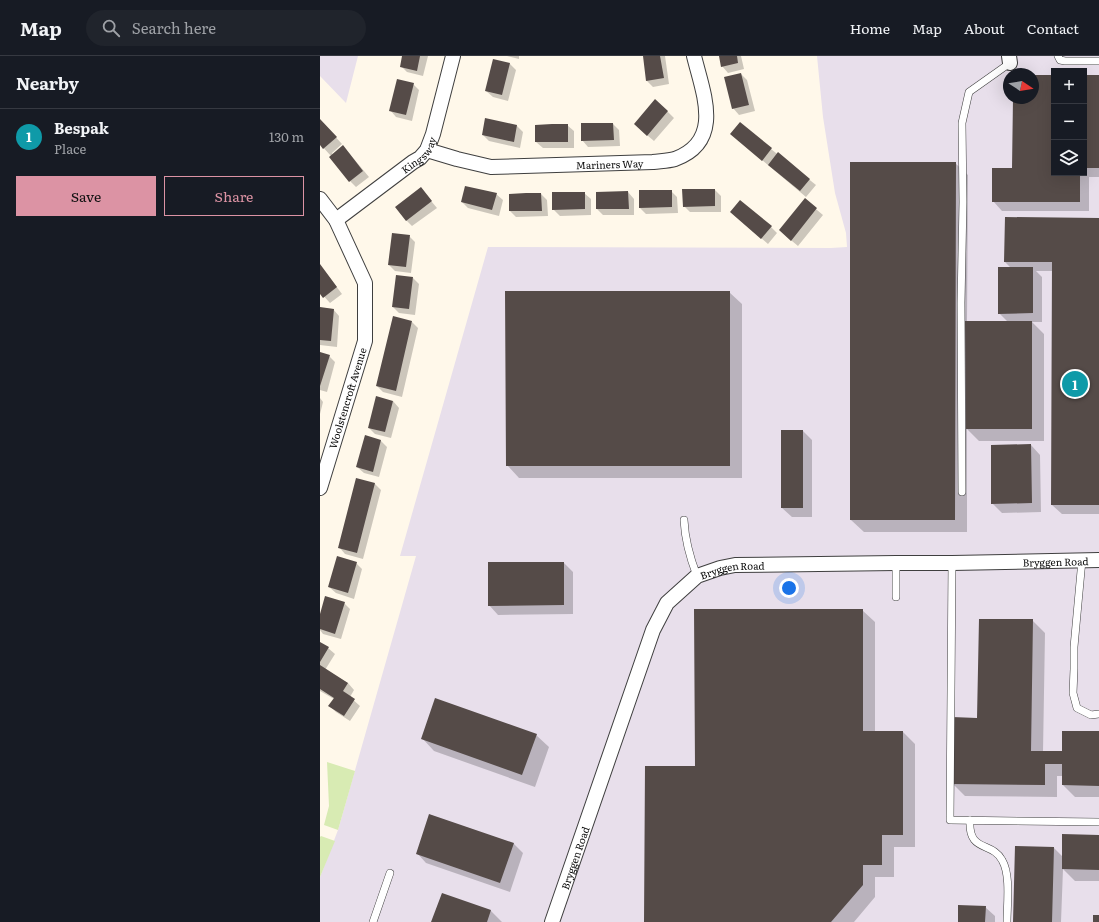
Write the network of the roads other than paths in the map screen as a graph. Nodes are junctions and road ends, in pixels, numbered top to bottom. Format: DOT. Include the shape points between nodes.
graph roads {
  1 [pos="453,56"];
  2 [pos="694,56"];
  3 [pos="1058,56"];
  4 [pos="1010,59"];
  5 [pos="1099,61"];
  6 [pos="427,150"];
  7 [pos="320,199"];
  8 [pos="336,220"];
  9 [pos="321,481"];
  10 [pos="962,492"];
  11 [pos="684,520"];
  12 [pos="1082,560"];
  13 [pos="1099,560"];
  14 [pos="896,562"];
  15 [pos="952,563"];
  16 [pos="697,576"];
  17 [pos="896,596"];
  18 [pos="1099,714"];
  19 [pos="970,820"];
  20 [pos="1099,822"];
  21 [pos="390,873"];
  22 [pos="373,922"];
  23 [pos="552,922"];
  24 [pos="1007,922"];
  1 -- 6 [label="street, Kingsway" via="434,134"];
  2 -- 6 [label="street, Mariners Way" via="707,106 706,124 700,139 688,152 674,159 653,162 491,167"];
  3 -- 5 [label="lane" via="1060,60 1065,61"];
  4 -- 10 [label="lane" via="970,92 962,123"];
  6 -- 8 [label="street, Kingsway" via="420,158"];
  7 -- 8 [label="street, Woolstencroft Avenue"];
  8 -- 9 [label="street, Woolstencroft Avenue" via="365,283 365,341"];
  11 -- 16 [label="lane" via="687,548"];
  12 -- 13 [label="street, Bryggen Road"];
  12 -- 15 [label="street, Bryggen Road"];
  12 -- 18 [label="lane" via="1074,647 1073,693 1077,708 1091,714"];
  14 -- 15 [label="street, Bryggen Road"];
  14 -- 16 [label="street, Bryggen Road" via="735,565"];
  14 -- 17 [label="lane"];
  15 -- 19 [label="lane" via="950,820"];
  16 -- 23 [label="street, Bryggen Road" via="667,603 654,630"];
  19 -- 20 [label="lane"];
  19 -- 24 [label="lane" via="971,835 976,842 997,853 1003,860 1007,883"];
  21 -- 22 [label="lane"];
}
